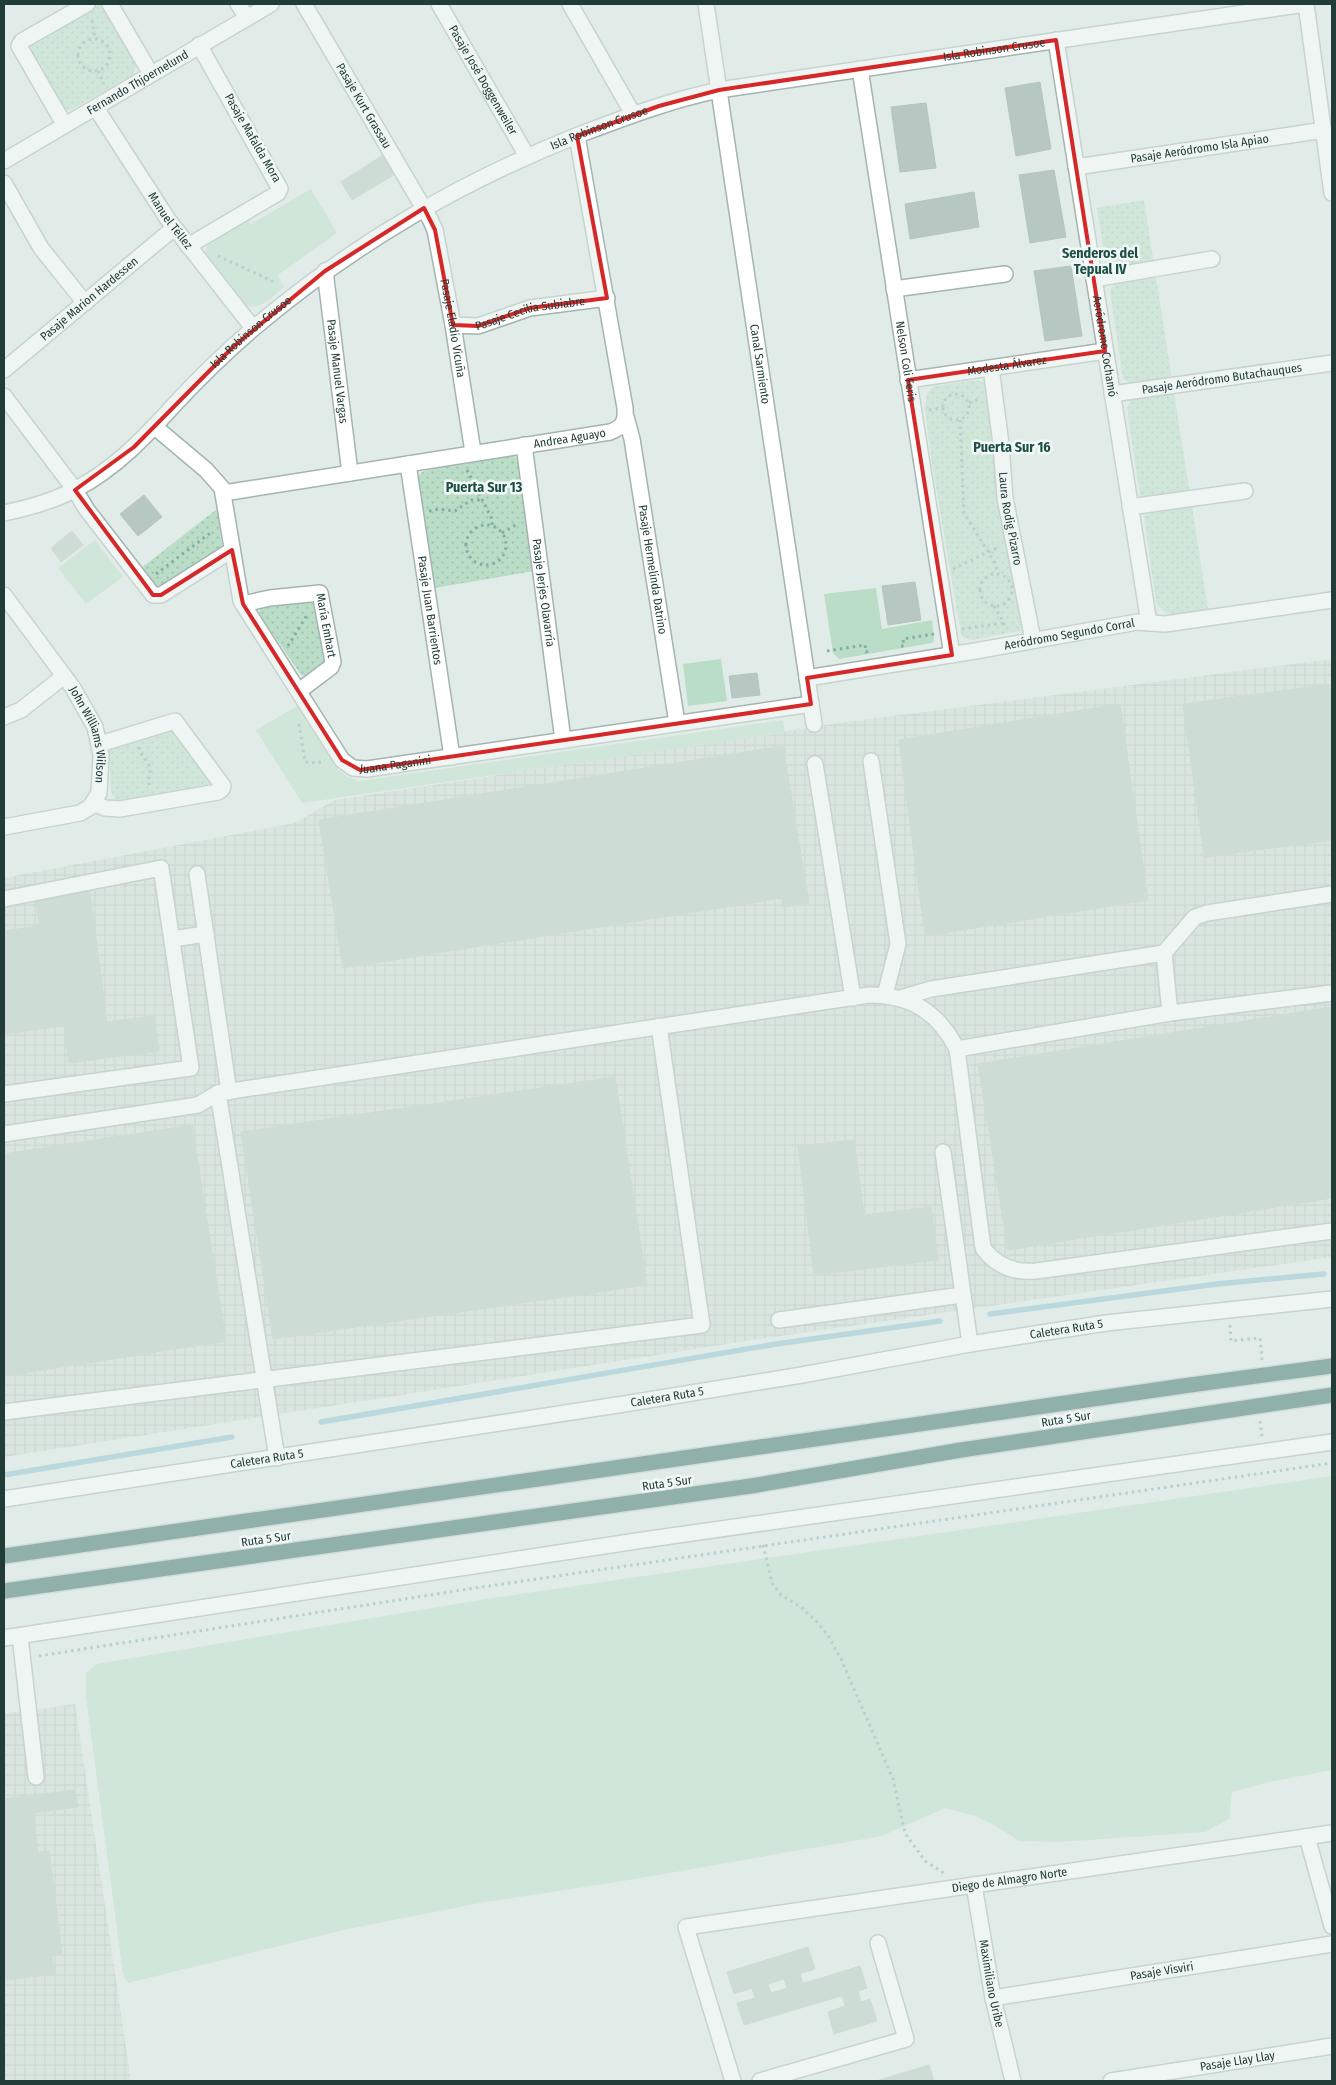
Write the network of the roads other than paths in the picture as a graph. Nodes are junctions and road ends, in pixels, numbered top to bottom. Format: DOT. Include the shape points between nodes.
graph roads {
  1 [pos="87,4"];
  2 [pos="110,4"];
  3 [pos="238,4"];
  4 [pos="271,4"];
  5 [pos="304,4"];
  6 [pos="439,4"];
  7 [pos="570,4"];
  8 [pos="706,4"];
  9 [pos="1306,4"];
  10 [pos="1236,9"];
  11 [pos="247,18"];
  12 [pos="1056,40"];
  13 [pos="200,45"];
  14 [pos="860,69"];
  15 [pos="151,74"];
  16 [pos="719,90"];
  17 [pos="96,108"];
  18 [pos="633,114"];
  19 [pos="64,124"];
  20 [pos="1324,130"];
  21 [pos="577,136"];
  22 [pos="527,156"];
  23 [pos="4,161"];
  24 [pos="1076,167"];
  25 [pos="4,183"];
  26 [pos="1332,193"];
  27 [pos="424,208"];
  28 [pos="174,228"];
  29 [pos="188,246"];
  30 [pos="1212,259"];
  31 [pos="325,272"];
  32 [pos="1005,274"];
  33 [pos="1094,278"];
  34 [pos="894,289"];
  35 [pos="607,298"];
  36 [pos="85,303"];
  37 [pos="453,325"];
  38 [pos="254,328"];
  39 [pos="1105,351"];
  40 [pos="1332,363"];
  41 [pos="991,368"];
  42 [pos="4,370"];
  43 [pos="908,380"];
  44 [pos="1112,394"];
  45 [pos="4,396"];
  46 [pos="626,417"];
  47 [pos="155,426"];
  48 [pos="524,445"];
  49 [pos="467,453"];
  50 [pos="408,464"];
  51 [pos="350,473"];
  52 [pos="75,490"];
  53 [pos="1245,491"];
  54 [pos="224,493"];
  55 [pos="1130,507"];
  56 [pos="4,513"];
  57 [pos="232,550"];
  58 [pos="1332,600"];
  59 [pos="7,604"];
  60 [pos="243,604"];
  61 [pos="1149,623"];
  62 [pos="1033,640"];
  63 [pos="952,655"];
  64 [pos="64,676"];
  65 [pos="807,678"];
  66 [pos="299,690"];
  67 [pos="811,704"];
  68 [pos="4,717"];
  69 [pos="677,723"];
  70 [pos="814,724"];
  71 [pos="563,740"];
  72 [pos="100,744"];
  73 [pos="452,757"];
  74 [pos="871,761"];
  75 [pos="815,764"];
  76 [pos="93,803"];
  77 [pos="4,827"];
  78 [pos="197,874"];
  79 [pos="1332,894"];
  80 [pos="4,899"];
  81 [pos="206,934"];
  82 [pos="172,939"];
  83 [pos="1164,953"];
  84 [pos="1332,993"];
  85 [pos="885,995"];
  86 [pos="853,998"];
  87 [pos="901,998"];
  88 [pos="1170,1013"];
  89 [pos="659,1026"];
  90 [pos="957,1049"];
  91 [pos="224,1093"];
  92 [pos="4,1094"];
  93 [pos="4,1134"];
  94 [pos="943,1152"];
  95 [pos="1332,1231"];
  96 [pos="962,1296"];
  97 [pos="1332,1299"];
  98 [pos="779,1320"];
  99 [pos="970,1344"];
  100 [pos="1332,1366"];
  101 [pos="263,1379"];
  102 [pos="1332,1394"];
  103 [pos="4,1412"];
  104 [pos="1332,1442"];
  105 [pos="277,1458"];
  106 [pos="4,1499"];
  107 [pos="4,1556"];
  108 [pos="4,1591"];
  109 [pos="20,1636"];
  110 [pos="4,1638"];
  111 [pos="36,1778"];
  112 [pos="1332,1833"];
  113 [pos="1307,1837"];
  114 [pos="968,1886"];
  115 [pos="1332,1926"];
  116 [pos="878,1943"];
  117 [pos="1332,1944"];
  118 [pos="993,1998"];
  119 [pos="1332,2046"];
  120 [pos="733,2081"];
  121 [pos="760,2081"];
  122 [pos="1013,2081"];
  123 [pos="1111,2081"];
  1 -- 19 [label="street" via="22,41 20,46"];
  2 -- 15 [label="street"];
  3 -- 11 [label="street"];
  4 -- 11 [label="street, Fernando Thjoernelund"];
  5 -- 27 [label="street, Pasaje Kurt Grassau"];
  6 -- 22 [label="street, Pasaje José Doggenweiler"];
  7 -- 18 [label="street"];
  8 -- 16 [label="street, Canal Sarmiento"];
  9 -- 10 [label="street, Isla Robinson Crusoe"];
  9 -- 20 [label="street"];
  10 -- 12 [label="street, Isla Robinson Crusoe"];
  11 -- 13 [label="street, Fernando Thjoernelund"];
  12 -- 14 [label="street, Isla Robinson Crusoe"];
  12 -- 24 [label="street, Aeródromo Cochamó"];
  13 -- 15 [label="street, Fernando Thjoernelund"];
  13 -- 29 [label="street, Pasaje Mafalda Mora" via="280,189"];
  14 -- 16 [label="street, Isla Robinson Crusoe"];
  14 -- 34 [label="street, Nelson Coli Feris"];
  15 -- 17 [label="street, Fernando Thjoernelund"];
  16 -- 18 [label="street, Isla Robinson Crusoe"];
  16 -- 65 [label="street, Canal Sarmiento"];
  17 -- 19 [label="street, Fernando Thjoernelund"];
  17 -- 28 [label="street, Manuel Téllez"];
  18 -- 21 [label="street, Isla Robinson Crusoe"];
  19 -- 23 [label="street, Fernando Thjoernelund"];
  20 -- 24 [label="street, Pasaje Aeródromo Isla Apiao"];
  20 -- 26 [label="street"];
  21 -- 22 [label="street, Isla Robinson Crusoe"];
  21 -- 35 [label="street"];
  22 -- 27 [label="street, Isla Robinson Crusoe"];
  24 -- 33 [label="street, Aeródromo Cochamó"];
  25 -- 36 [label="street" via="41,248"];
  27 -- 31 [label="street, Isla Robinson Crusoe"];
  27 -- 37 [label="street, Pasaje Eladio Vicuña" via="435,230"];
  28 -- 29 [label="street, Manuel Téllez"];
  28 -- 36 [label="street, Pasaje Marion Hardessen"];
  29 -- 38 [label="street, Manuel Téllez"];
  30 -- 33 [label="street"];
  31 -- 38 [label="street, Isla Robinson Crusoe"];
  31 -- 51 [label="street, Pasaje Manuel Vargas"];
  32 -- 34 [label="street"];
  33 -- 39 [label="street, Aeródromo Cochamó"];
  34 -- 43 [label="street, Nelson Coli Feris"];
  35 -- 37 [label="street, Pasaje Cecilia Subiabre" via="530,308 478,326"];
  35 -- 46 [label="street"];
  36 -- 42 [label="street, Pasaje Marion Hardessen"];
  37 -- 49 [label="street, Pasaje Eladio Vicuña"];
  38 -- 47 [label="street, Isla Robinson Crusoe"];
  39 -- 41 [label="street, Modesta Álvarez"];
  39 -- 44 [label="street, Aeródromo Cochamó"];
  40 -- 44 [label="street, Pasaje Aeródromo Butachauques"];
  41 -- 43 [label="street, Modesta Álvarez"];
  41 -- 62 [label="street, Laura Rodig Pizarro" via="1005,498"];
  43 -- 63 [label="street, Nelson Coli Feris"];
  44 -- 55 [label="street, Aeródromo Cochamó"];
  45 -- 52 [label="street"];
  46 -- 48 [label="street, Andrea Aguayo" via="621,427 610,432"];
  46 -- 69 [label="street, Pasaje Hermelinda Datrino"];
  47 -- 52 [label="street, Isla Robinson Crusoe" via="113,465"];
  47 -- 54 [label="street, Juana Paganini" via="215,478"];
  48 -- 49 [label="street, Andrea Aguayo"];
  48 -- 71 [label="street, Pasaje Jerjes Olavarría"];
  49 -- 50 [label="street, Andrea Aguayo"];
  50 -- 51 [label="street, Andrea Aguayo"];
  50 -- 73 [label="street, Pasaje Juan Barrientos"];
  51 -- 54 [label="street, Andrea Aguayo"];
  52 -- 56 [label="street, Isla Robinson Crusoe"];
  52 -- 57 [label="street" via="87,510 156,596"];
  53 -- 55 [label="street"];
  54 -- 57 [label="street, Juana Paganini"];
  55 -- 61 [label="street, Aeródromo Cochamó"];
  57 -- 60 [label="street, Juana Paganini"];
  58 -- 61 [label="street, Aeródromo Segundo Corral" via="1165,624"];
  59 -- 64 [label="street, John Williams Wilson"];
  60 -- 66 [label="street, Juana Paganini"];
  60 -- 66 [label="street, María Emhart" via="320,593 334,662"];
  61 -- 62 [label="street, Aeródromo Segundo Corral" via="1137,622"];
  62 -- 63 [label="street, Aeródromo Segundo Corral"];
  63 -- 65 [label="street, Aeródromo Segundo Corral"];
  64 -- 68 [label="street" via="21,710"];
  64 -- 72 [label="street, John Williams Wilson" via="83,702"];
  65 -- 67 [label="street, Canal Sarmiento"];
  66 -- 73 [label="street, Juana Paganini" via="342,760 353,768 367,769"];
  67 -- 69 [label="street, Juana Paganini"];
  67 -- 70 [label="street, Canal Sarmiento"];
  69 -- 71 [label="street, Juana Paganini"];
  71 -- 73 [label="street, Juana Paganini"];
  72 -- 76 [label="street, John Williams Wilson" via="99,793"];
  72 -- 76 [label="street" via="175,721 223,786 218,792 120,809"];
  74 -- 85 [label="street" via="898,944"];
  75 -- 86 [label="street"];
  76 -- 77 [label="street, John Williams Wilson" via="80,813"];
  78 -- 81 [label="street"];
  79 -- 83 [label="street" via="1195,916"];
  80 -- 82 [label="street" via="161,868"];
  81 -- 82 [label="street"];
  81 -- 91 [label="street"];
  82 -- 92 [label="street" via="191,1068"];
  83 -- 87 [label="street" via="931,989"];
  83 -- 88 [label="street"];
  84 -- 88 [label="street"];
  85 -- 86 [label="street"];
  85 -- 87 [label="street"];
  86 -- 89 [label="street"];
  87 -- 90 [label="street" via="929,1012 950,1035"];
  88 -- 90 [label="street"];
  89 -- 91 [label="street"];
  89 -- 101 [label="street" via="702,1325"];
  90 -- 95 [label="street" via="983,1248 1001,1265 1018,1271 1036,1272"];
  91 -- 93 [label="street" via="198,1105"];
  91 -- 101 [label="street"];
  94 -- 96 [label="street"];
  96 -- 98 [label="street"];
  96 -- 99 [label="street"];
  97 -- 99 [label="street, Caletera Ruta 5" via="1106,1323"];
  99 -- 105 [label="street, Caletera Ruta 5" via="783,1378"];
  100 -- 107 [label="highway, Ruta 5 Sur"];
  101 -- 103 [label="street"];
  101 -- 105 [label="street"];
  102 -- 108 [label="highway, Ruta 5 Sur" via="961,1450 751,1486"];
  104 -- 109 [label="street" via="652,1539"];
  105 -- 106 [label="street, Caletera Ruta 5"];
  109 -- 110 [label="street"];
  109 -- 111 [label="street"];
  112 -- 113 [label="street, Diego de Almagro Norte"];
  113 -- 114 [label="street, Diego de Almagro Norte"];
  113 -- 115 [label="street"];
  114 -- 118 [label="street, Maximiliano Uribe"];
  114 -- 120 [label="street, Diego de Almagro Norte" via="686,1927"];
  116 -- 121 [label="street" via="906,2039"];
  117 -- 118 [label="street, Pasaje Visviri"];
  118 -- 122 [label="street, Maximiliano Uribe"];
  119 -- 123 [label="street, Pasaje Llay Llay"];
}
